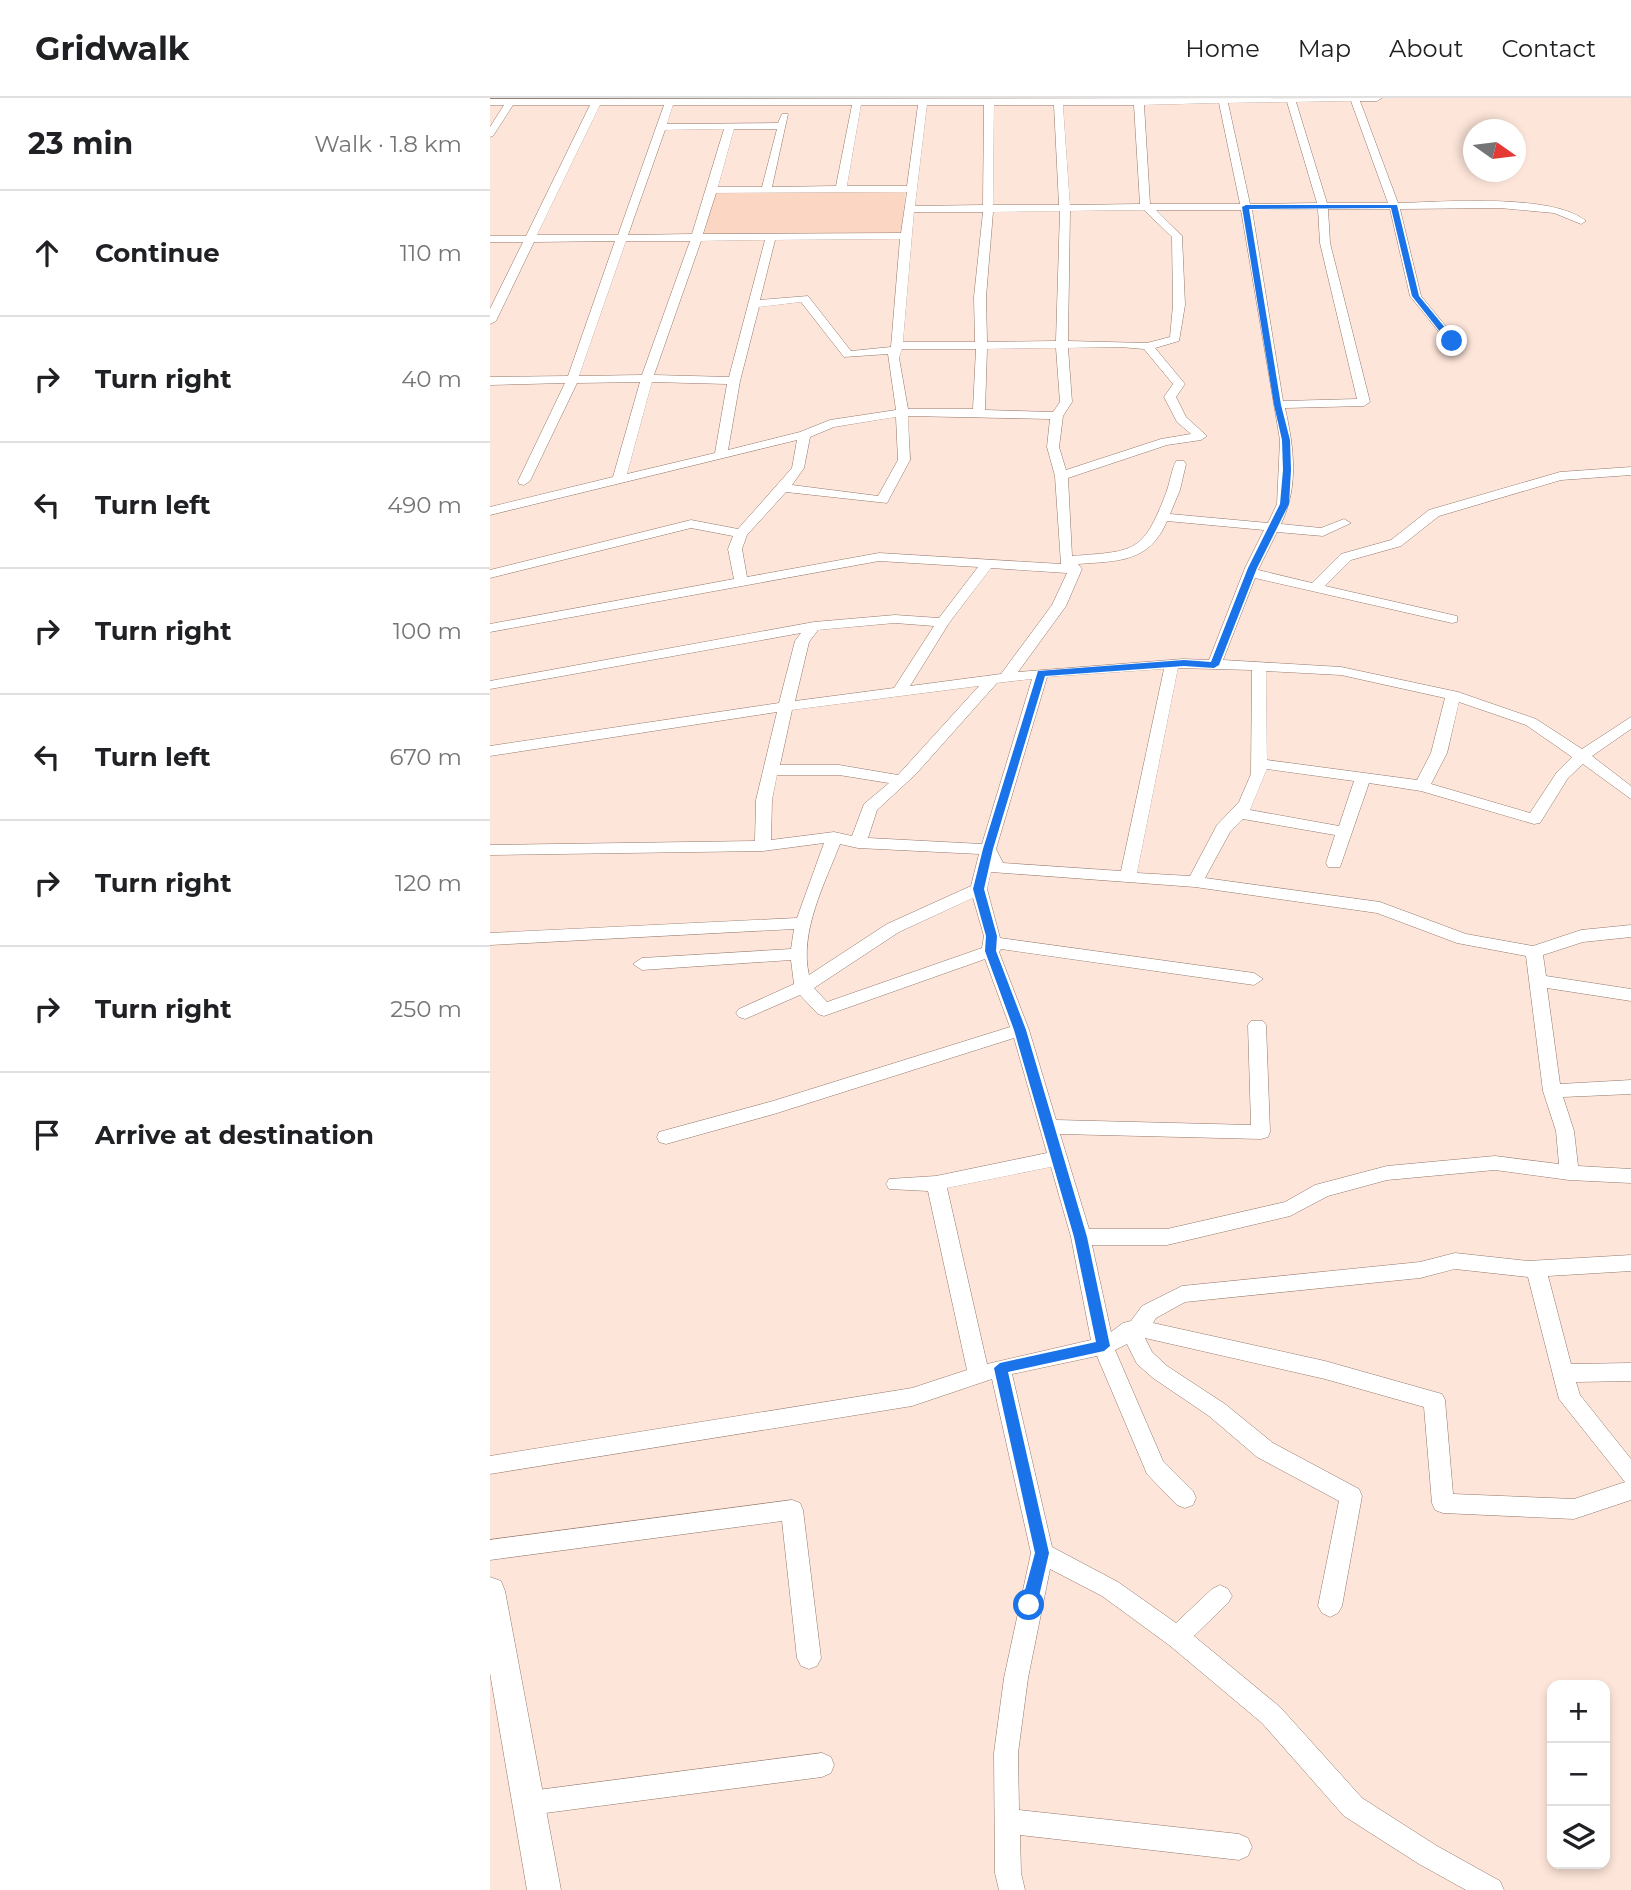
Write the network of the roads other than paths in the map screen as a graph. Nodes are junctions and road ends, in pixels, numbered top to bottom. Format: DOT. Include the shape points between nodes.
graph roads {
  1 [pos="1355,98"];
  2 [pos="1377,98"];
  3 [pos="1290,99"];
  4 [pos="1223,100"];
  5 [pos="511,101"];
  6 [pos="597,101"];
  7 [pos="670,101"];
  8 [pos="490,102"];
  9 [pos="788,102"];
  10 [pos="857,102"];
  11 [pos="989,102"];
  12 [pos="1058,102"];
  13 [pos="1139,102"];
  14 [pos="923,103"];
  15 [pos="730,126"];
  16 [pos="782,126"];
  17 [pos="661,127"];
  18 [pos="491,129"];
  19 [pos="841,189"];
  20 [pos="911,189"];
  21 [pos="711,190"];
  22 [pos="766,190"];
  23 [pos="1144,206"];
  24 [pos="1394,206"];
  25 [pos="1246,207"];
  26 [pos="1323,207"];
  27 [pos="988,208"];
  28 [pos="1063,208"];
  29 [pos="908,209"];
  30 [pos="1581,221"];
  31 [pos="623,236"];
  32 [pos="771,236"];
  33 [pos="906,236"];
  34 [pos="529,238"];
  35 [pos="697,238"];
  36 [pos="490,239"];
  37 [pos="754,304"];
  38 [pos="490,321"];
  39 [pos="1452,341"];
  40 [pos="981,344"];
  41 [pos="1062,346"];
  42 [pos="1147,346"];
  43 [pos="897,348"];
  44 [pos="647,378"];
  45 [pos="572,380"];
  46 [pos="490,381"];
  47 [pos="734,381"];
  48 [pos="1278,405"];
  49 [pos="902,412"];
  50 [pos="979,415"];
  51 [pos="1057,416"];
  52 [pos="804,435"];
  53 [pos="721,455"];
  54 [pos="1180,464"];
  55 [pos="1631,471"];
  56 [pos="1061,476"];
  57 [pos="619,480"];
  58 [pos="524,481"];
  59 [pos="783,488"];
  60 [pos="490,511"];
  61 [pos="1164,517"];
  62 [pos="1344,523"];
  63 [pos="1273,525"];
  64 [pos="741,534"];
  65 [pos="987,564"];
  66 [pos="1071,565"];
  67 [pos="1251,573"];
  68 [pos="490,574"];
  69 [pos="741,581"];
  70 [pos="1317,586"];
  71 [pos="1452,619"];
  72 [pos="943,622"];
  73 [pos="814,626"];
  74 [pos="490,628"];
  75 [pos="1172,664"];
  76 [pos="1214,665"];
  77 [pos="1259,667"];
  78 [pos="1041,673"];
  79 [pos="998,680"];
  80 [pos="490,685"];
  81 [pos="898,694"];
  82 [pos="1453,695"];
  83 [pos="786,706"];
  84 [pos="1631,722"];
  85 [pos="490,751"];
  86 [pos="1582,756"];
  87 [pos="1257,763"];
  88 [pos="772,770"];
  89 [pos="1363,778"];
  90 [pos="901,780"];
  91 [pos="1422,786"];
  92 [pos="1631,794"];
  93 [pos="1240,813"];
  94 [pos="1346,831"];
  95 [pos="834,837"];
  96 [pos="858,843"];
  97 [pos="764,846"];
  98 [pos="988,849"];
  99 [pos="490,850"];
  100 [pos="1334,863"];
  101 [pos="1128,876"];
  102 [pos="1195,881"];
  103 [pos="979,889"];
  104 [pos="804,923"];
  105 [pos="1631,931"];
  106 [pos="490,939"];
  107 [pos="990,951"];
  108 [pos="1535,952"];
  109 [pos="799,954"];
  110 [pos="642,964"];
  111 [pos="1254,979"];
  112 [pos="1536,980"];
  113 [pos="803,987"];
  114 [pos="1631,995"];
  115 [pos="745,1013"];
  116 [pos="1257,1025"];
  117 [pos="1020,1030"];
  118 [pos="1631,1087"];
  119 [pos="1552,1091"];
  120 [pos="1049,1127"];
  121 [pos="666,1137"];
  122 [pos="1058,1158"];
  123 [pos="1569,1173"];
  124 [pos="1631,1176"];
  125 [pos="936,1182"];
  126 [pos="896,1184"];
  127 [pos="1081,1237"];
  128 [pos="1631,1263"];
  129 [pos="1536,1269"];
  130 [pos="1134,1329"];
  131 [pos="1104,1346"];
  132 [pos="990,1372"];
  133 [pos="1631,1372"];
  134 [pos="1565,1373"];
  135 [pos="490,1465"];
  136 [pos="1631,1475"];
  137 [pos="1631,1490"];
  138 [pos="1185,1498"];
  139 [pos="490,1550"];
  140 [pos="1042,1553"];
  141 [pos="490,1591"];
  142 [pos="1220,1596"];
  143 [pos="1330,1606"];
  144 [pos="1177,1637"];
  145 [pos="808,1658"];
  146 [pos="822,1765"];
  147 [pos="530,1803"];
  148 [pos="1007,1821"];
  149 [pos="1240,1847"];
  150 [pos="544,1890"];
  151 [pos="1012,1890"];
  152 [pos="1491,1890"];
  1 -- 2 [label="street"];
  1 -- 3 [label="street"];
  1 -- 24 [label="street"];
  3 -- 4 [label="street"];
  3 -- 26 [label="street"];
  4 -- 13 [label="street"];
  4 -- 25 [label="street"];
  5 -- 6 [label="street"];
  5 -- 8 [label="street"];
  5 -- 18 [label="street"];
  6 -- 7 [label="street"];
  6 -- 34 [label="street"];
  7 -- 9 [label="street"];
  7 -- 17 [label="street"];
  9 -- 10 [label="street"];
  9 -- 16 [label="street"];
  10 -- 14 [label="street"];
  10 -- 19 [label="street"];
  11 -- 12 [label="street"];
  11 -- 14 [label="street"];
  11 -- 27 [label="street"];
  12 -- 13 [label="street"];
  12 -- 28 [label="street"];
  13 -- 23 [label="street"];
  14 -- 20 [label="street"];
  15 -- 16 [label="street"];
  15 -- 17 [label="street"];
  15 -- 21 [label="street"];
  16 -- 22 [label="street"];
  17 -- 31 [label="street"];
  19 -- 20 [label="street"];
  19 -- 22 [label="street"];
  20 -- 29 [label="street"];
  21 -- 22 [label="street"];
  21 -- 35 [label="street"];
  23 -- 25 [label="street"];
  23 -- 28 [label="street"];
  23 -- 42 [label="street" via="1177,236 1179,305 1175,339"];
  24 -- 26 [label="street"];
  24 -- 30 [label="street" via="1530,207 1556,210"];
  24 -- 39 [label="street" via="1416,296"];
  25 -- 26 [label="street"];
  25 -- 48 [label="street"];
  26 -- 48 [label="street" via="1325,243 1364,402"];
  27 -- 28 [label="street"];
  27 -- 29 [label="street"];
  27 -- 40 [label="street"];
  28 -- 41 [label="street"];
  29 -- 33 [label="street"];
  31 -- 34 [label="street"];
  31 -- 35 [label="street"];
  31 -- 45 [label="street"];
  32 -- 33 [label="street"];
  32 -- 35 [label="street"];
  32 -- 37 [label="street"];
  33 -- 43 [label="street"];
  34 -- 36 [label="street"];
  34 -- 38 [label="street"];
  35 -- 44 [label="street"];
  37 -- 43 [label="street" via="804,298 848,355"];
  37 -- 47 [label="street"];
  40 -- 41 [label="street"];
  40 -- 43 [label="street"];
  40 -- 50 [label="street"];
  41 -- 42 [label="street"];
  41 -- 51 [label="street" via="1066,402"];
  42 -- 56 [label="street" via="1179,384 1170,397 1181,419 1201,436 1165,442"];
  43 -- 49 [label="street" via="893,358"];
  44 -- 45 [label="street"];
  44 -- 47 [label="street"];
  44 -- 57 [label="street"];
  45 -- 46 [label="street"];
  45 -- 58 [label="street"];
  47 -- 53 [label="street"];
  48 -- 63 [label="street" via="1287,470 1284,504"];
  49 -- 50 [label="street"];
  49 -- 52 [label="street" via="852,417"];
  49 -- 59 [label="street" via="904,460 882,500"];
  50 -- 51 [label="street"];
  51 -- 56 [label="street" via="1053,447"];
  52 -- 53 [label="street"];
  52 -- 59 [label="street" via="798,468"];
  53 -- 57 [label="street"];
  54 -- 61 [label="street"];
  55 -- 70 [label="street" via="1560,476 1434,513 1396,543 1346,557"];
  56 -- 66 [label="street"];
  57 -- 60 [label="street"];
  59 -- 64 [label="street"];
  61 -- 63 [label="street"];
  61 -- 66 [label="street" via="1154,537 1127,556"];
  62 -- 63 [label="street" via="1322,532"];
  63 -- 67 [label="street"];
  64 -- 68 [label="street" via="691,524"];
  64 -- 69 [label="street" via="735,549"];
  65 -- 66 [label="street"];
  65 -- 69 [label="street" via="878,557"];
  65 -- 72 [label="street"];
  66 -- 79 [label="street" via="1059,606"];
  67 -- 70 [label="street"];
  67 -- 76 [label="street"];
  69 -- 74 [label="street"];
  70 -- 71 [label="street"];
  72 -- 73 [label="street" via="895,619"];
  72 -- 81 [label="street"];
  73 -- 80 [label="street"];
  73 -- 83 [label="street" via="802,641"];
  75 -- 76 [label="street"];
  75 -- 78 [label="street"];
  75 -- 101 [label="street"];
  76 -- 77 [label="street"];
  77 -- 82 [label="street" via="1341,671"];
  77 -- 87 [label="street"];
  78 -- 79 [label="street"];
  78 -- 98 [label="street"];
  79 -- 81 [label="street"];
  79 -- 90 [label="street"];
  81 -- 83 [label="street"];
  82 -- 86 [label="street" via="1531,723"];
  82 -- 91 [label="street" via="1439,753"];
  83 -- 85 [label="street"];
  83 -- 88 [label="street"];
  84 -- 86 [label="street"];
  86 -- 91 [label="street" via="1562,775 1534,819"];
  86 -- 92 [label="street"];
  87 -- 89 [label="street"];
  87 -- 93 [label="street" via="1259,774"];
  88 -- 90 [label="street" via="839,770"];
  88 -- 97 [label="street" via="764,800"];
  89 -- 91 [label="street"];
  89 -- 94 [label="street"];
  90 -- 96 [label="street" via="870,808"];
  93 -- 94 [label="street"];
  93 -- 102 [label="street" via="1223,829"];
  94 -- 100 [label="street"];
  95 -- 96 [label="street"];
  95 -- 97 [label="street"];
  95 -- 104 [label="street"];
  96 -- 98 [label="street"];
  97 -- 99 [label="street"];
  98 -- 101 [label="street" via="997,868"];
  98 -- 103 [label="street"];
  101 -- 102 [label="street"];
  102 -- 108 [label="street" via="1380,908 1463,939"];
  103 -- 107 [label="street" via="992,936"];
  103 -- 113 [label="street" via="893,928"];
  104 -- 106 [label="street"];
  104 -- 109 [label="street"];
  105 -- 108 [label="street" via="1581,936"];
  107 -- 111 [label="street" via="998,943 1009,944"];
  107 -- 113 [label="street" via="824,1010"];
  107 -- 117 [label="street"];
  108 -- 112 [label="street"];
  109 -- 110 [label="street"];
  109 -- 113 [label="street"];
  112 -- 114 [label="street"];
  112 -- 119 [label="street"];
  113 -- 115 [label="street"];
  116 -- 120 [label="street" via="1261,1132"];
  117 -- 120 [label="street"];
  117 -- 121 [label="street"];
  118 -- 119 [label="street"];
  119 -- 123 [label="street" via="1565,1131"];
  120 -- 122 [label="street"];
  122 -- 125 [label="street"];
  122 -- 127 [label="street"];
  123 -- 124 [label="street"];
  123 -- 127 [label="street" via="1495,1163 1387,1173 1322,1190 1290,1208 1167,1237"];
  125 -- 126 [label="street"];
  125 -- 132 [label="street"];
  127 -- 131 [label="street"];
  128 -- 129 [label="street"];
  129 -- 130 [label="street" via="1455,1261 1420,1270 1182,1294 1149,1311"];
  129 -- 134 [label="street"];
  130 -- 131 [label="street"];
  130 -- 137 [label="street" via="1325,1370 1434,1400 1443,1503 1574,1510"];
  130 -- 143 [label="street" via="1144,1358 1160,1372 1265,1450 1351,1496"];
  131 -- 132 [label="street"];
  131 -- 138 [label="street" via="1155,1468"];
  132 -- 135 [label="street" via="912,1397"];
  132 -- 140 [label="street"];
  133 -- 134 [label="street"];
  134 -- 136 [label="street" via="1570,1399"];
  139 -- 145 [label="street" via="792,1510"];
  140 -- 144 [label="street" via="1110,1589"];
  140 -- 148 [label="street" via="1006,1753"];
  141 -- 147 [label="main road"];
  142 -- 144 [label="street"];
  144 -- 152 [label="street" via="1271,1716 1353,1807"];
  146 -- 147 [label="street"];
  147 -- 150 [label="main road"];
  148 -- 149 [label="street"];
  148 -- 151 [label="street"];
}
